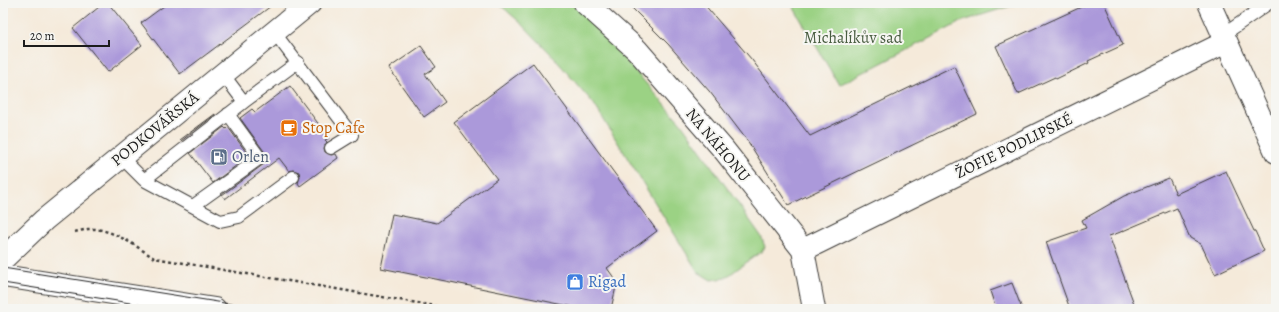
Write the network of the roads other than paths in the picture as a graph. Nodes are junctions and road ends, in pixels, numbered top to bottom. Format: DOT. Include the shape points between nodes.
graph roads {
  1 [pos="310,3"];
  2 [pos="585,3"];
  3 [pos="1209,3"];
  4 [pos="1269,3"];
  5 [pos="274,32"];
  6 [pos="1224,38"];
  7 [pos="298,62"];
  8 [pos="223,74"];
  9 [pos="244,102"];
  10 [pos="228,114"];
  11 [pos="331,148"];
  12 [pos="1276,152"];
  13 [pos="121,157"];
  14 [pos="293,177"];
  15 [pos="144,180"];
  16 [pos="193,206"];
  17 [pos="803,250"];
  18 [pos="3,259"];
  19 [pos="3,276"];
  20 [pos="215,309"];
  21 [pos="814,309"];
  1 -- 5 [label="street, PODKOVÁŘSKÁ"];
  2 -- 17 [label="street, NA NÁHONU" via="642,56 724,150"];
  3 -- 6 [label="street"];
  4 -- 6 [label="lane"];
  5 -- 7 [label="lane"];
  5 -- 8 [label="street, PODKOVÁŘSKÁ"];
  6 -- 12 [label="street"];
  6 -- 17 [label="street, ŽOFIE PODLIPSKÉ"];
  7 -- 9 [label="lane"];
  7 -- 11 [label="lane" via="352,135"];
  8 -- 9 [label="lane"];
  8 -- 13 [label="street, PODKOVÁŘSKÁ"];
  9 -- 10 [label="lane"];
  10 -- 15 [label="lane"];
  10 -- 16 [label="lane" via="260,158"];
  13 -- 15 [label="lane"];
  13 -- 18 [label="street, PODKOVÁŘSKÁ" via="44,220"];
  14 -- 16 [label="lane" via="239,217 220,221"];
  15 -- 16 [label="lane"];
  17 -- 21 [label="street, NA NÁHONU"];
  19 -- 20 [label="street"];
}
